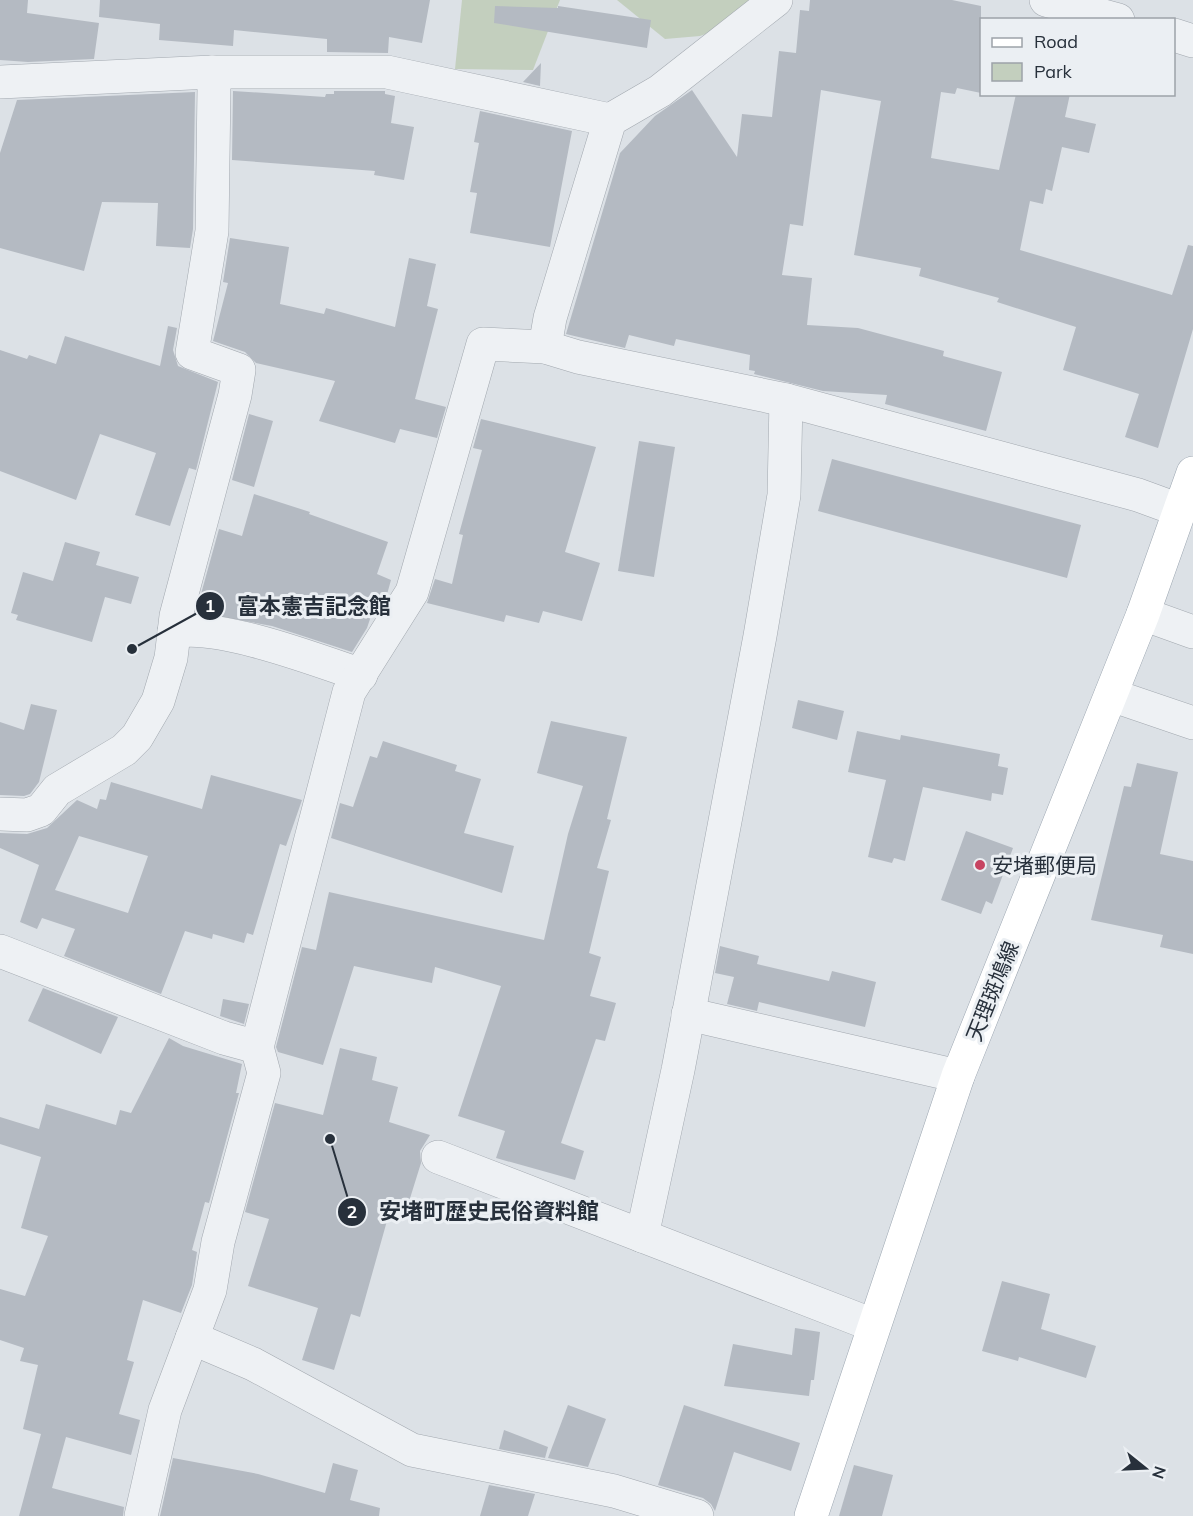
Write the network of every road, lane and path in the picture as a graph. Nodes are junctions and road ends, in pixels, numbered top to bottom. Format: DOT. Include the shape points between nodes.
graph roads {
  1 [pos="776,0"];
  2 [pos="1046,0"];
  3 [pos="1111,18"];
  4 [pos="1175,36"];
  5 [pos="1193,41"];
  6 [pos="212,72"];
  7 [pos="0,82"];
  8 [pos="609,120"];
  9 [pos="545,347"];
  10 [pos="786,400"];
  11 [pos="1187,497"];
  12 [pos="1143,614"];
  13 [pos="174,632"];
  14 [pos="1193,632"];
  15 [pos="361,675"];
  16 [pos="1111,694"];
  17 [pos="1193,723"];
  18 [pos="0,814"];
  19 [pos="0,951"];
  20 [pos="688,1014"];
  21 [pos="257,1047"];
  22 [pos="958,1076"];
  23 [pos="438,1157"];
  24 [pos="642,1236"];
  25 [pos="873,1325"];
  26 [pos="192,1338"];
  27 [pos="141,1516"];
  28 [pos="697,1516"];
  29 [pos="811,1516"];
  1 -- 8 [label="street" via="660,91"];
  2 -- 3 [label="street"];
  4 -- 5 [label="street"];
  6 -- 7 [label="street"];
  6 -- 8 [label="street" via="387,72"];
  6 -- 13 [label="street" via="212,231 192,353 239,370"];
  8 -- 9 [label="street" via="550,318"];
  9 -- 10 [label="street"];
  9 -- 15 [label="street" via="483,344 412,592"];
  10 -- 11 [label="street" via="1138,495"];
  10 -- 20 [label="street" via="784,495"];
  11 -- 12 [label="main road, 天理斑鳩線"];
  12 -- 14 [label="street"];
  12 -- 16 [label="main road, 天理斑鳩線"];
  13 -- 15 [label="street" via="191,628 280,648"];
  13 -- 18 [label="street" via="158,701 138,737 57,790 41,810 27,815"];
  15 -- 21 [label="street" via="349,692"];
  16 -- 17 [label="street"];
  16 -- 22 [label="main road, 天理斑鳩線"];
  19 -- 21 [label="street" via="224,1038"];
  20 -- 22 [label="street"];
  20 -- 24 [label="street"];
  21 -- 26 [label="street" via="264,1073 210,1290"];
  22 -- 25 [label="main road, 天理斑鳩線"];
  23 -- 24 [label="street"];
  24 -- 25 [label="street"];
  25 -- 29 [label="main road, 天理斑鳩線"];
  26 -- 27 [label="street" via="165,1410"];
  26 -- 28 [label="street" via="253,1364 412,1450 614,1491"];
}
